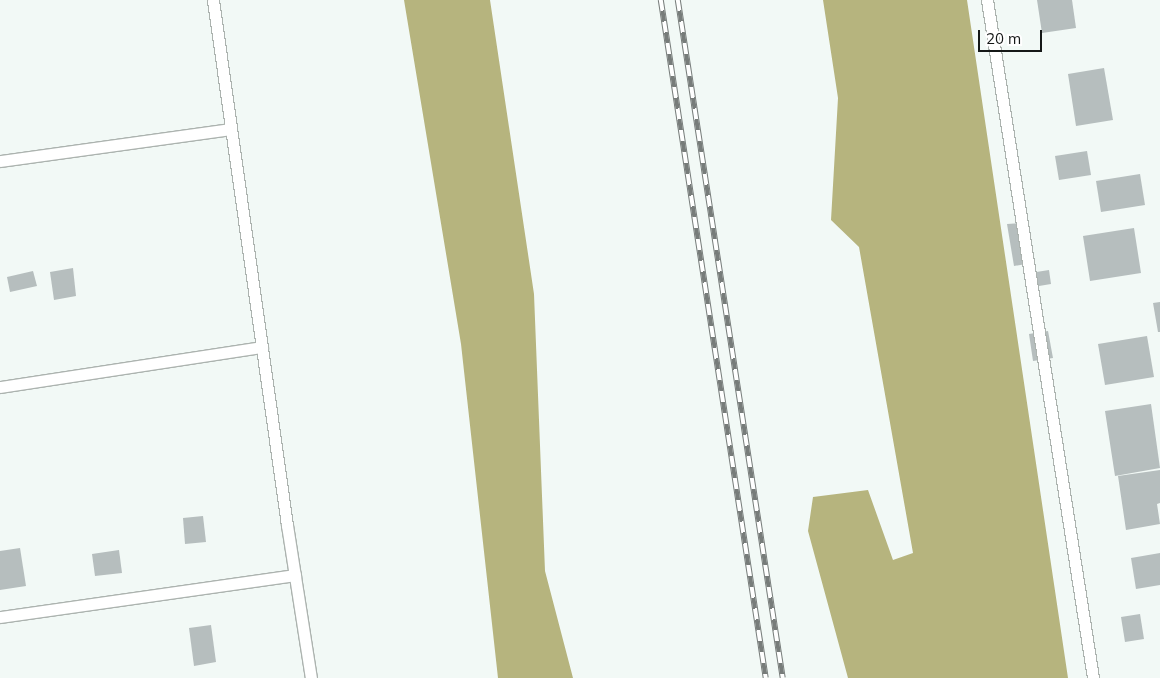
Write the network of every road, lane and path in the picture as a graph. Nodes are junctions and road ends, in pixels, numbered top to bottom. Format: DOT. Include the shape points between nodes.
graph roads {
  1 [pos="213,0"];
  2 [pos="987,0"];
  3 [pos="231,129"];
  4 [pos="0,161"];
  5 [pos="262,347"];
  6 [pos="0,386"];
  7 [pos="295,575"];
  8 [pos="0,617"];
  9 [pos="311,678"];
  10 [pos="1093,678"];
  1 -- 3 [label="lane"];
  2 -- 10 [label="lane"];
  3 -- 4 [label="lane"];
  3 -- 5 [label="lane"];
  5 -- 6 [label="lane"];
  5 -- 7 [label="lane"];
  7 -- 8 [label="lane"];
  7 -- 9 [label="lane"];
}
